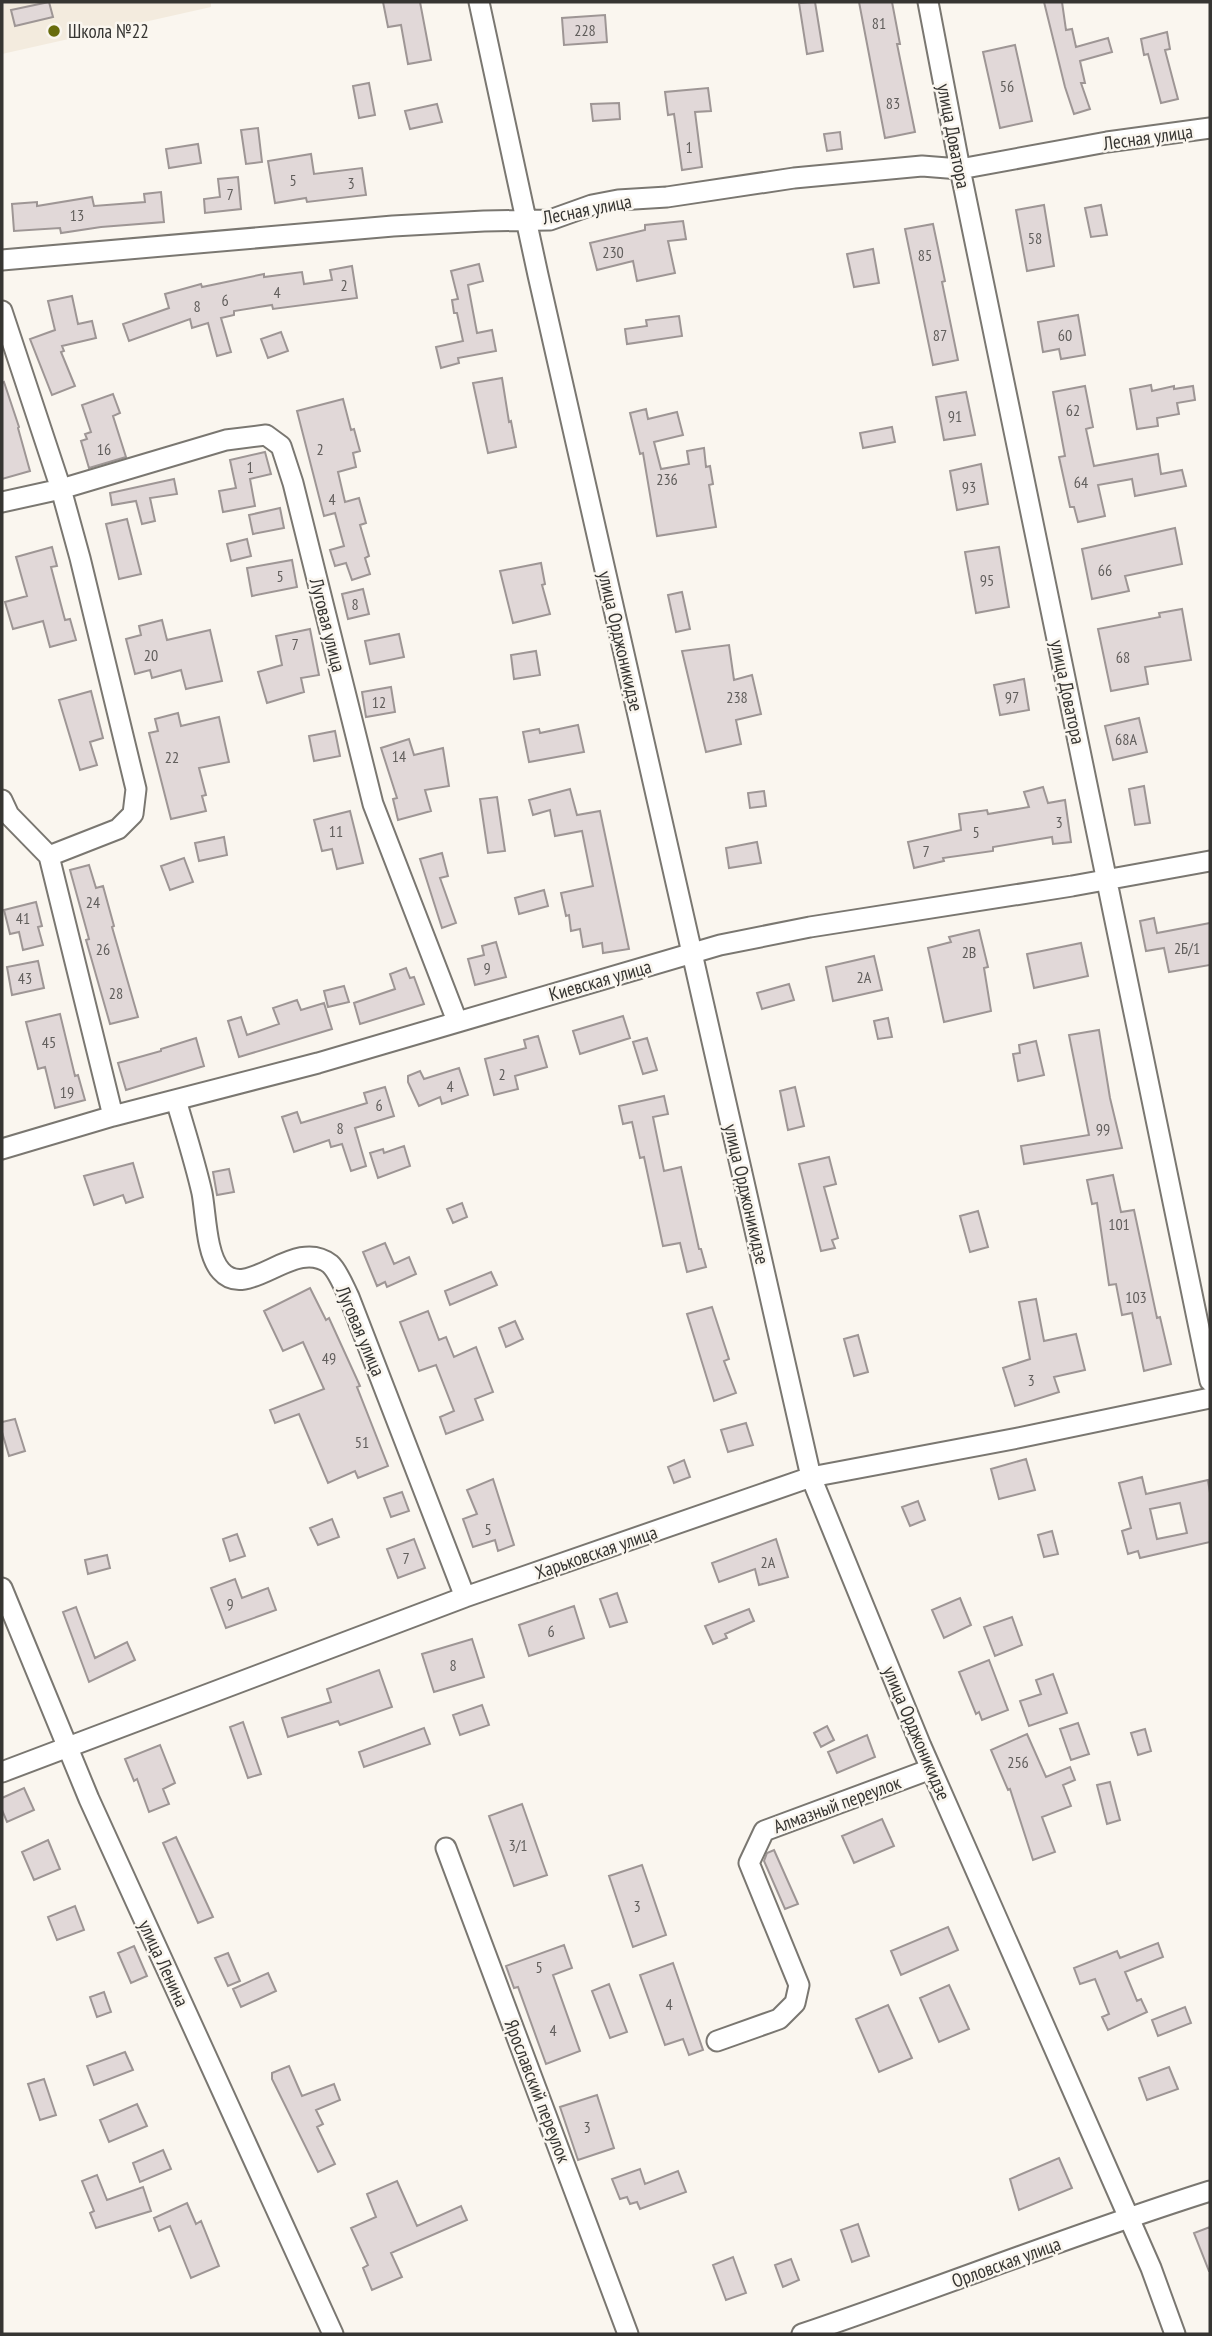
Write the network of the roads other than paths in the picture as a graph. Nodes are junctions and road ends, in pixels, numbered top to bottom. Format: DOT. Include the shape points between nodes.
graph roads {
  1 [pos="479,2"];
  2 [pos="928,2"];
  3 [pos="1210,128"];
  4 [pos="960,169"];
  5 [pos="526,219"];
  6 [pos="2,260"];
  7 [pos="2,311"];
  8 [pos="61,489"];
  9 [pos="2,502"];
  10 [pos="2,800"];
  11 [pos="49,856"];
  12 [pos="1210,861"];
  13 [pos="1107,878"];
  14 [pos="692,953"];
  15 [pos="457,1021"];
  16 [pos="176,1100"];
  17 [pos="113,1116"];
  18 [pos="2,1149"];
  19 [pos="1210,1381"];
  20 [pos="1210,1398"];
  21 [pos="811,1478"];
  22 [pos="2,1588"];
  23 [pos="465,1597"];
  24 [pos="68,1746"];
  25 [pos="932,1769"];
  26 [pos="2,1772"];
  27 [pos="446,1848"];
  28 [pos="717,2041"];
  29 [pos="1210,2191"];
  30 [pos="1128,2217"];
  31 [pos="333,2334"];
  32 [pos="628,2334"];
  33 [pos="802,2334"];
  34 [pos="1175,2334"];
  1 -- 5 [label="street, улица Орджоникидзе"];
  2 -- 4 [label="street, улица Доватора"];
  3 -- 4 [label="street, Лесная улица"];
  4 -- 5 [label="street, Лесная улица" via="922,166 794,178 618,200 550,220"];
  4 -- 13 [label="street, улица Доватора"];
  5 -- 6 [label="street, Лесная улица"];
  5 -- 14 [label="street, улица Орджоникидзе"];
  7 -- 8 [label="street"];
  8 -- 9 [label="street, Луговая улица"];
  8 -- 11 [label="street" via="136,789 133,814 118,829"];
  8 -- 15 [label="street, Луговая улица" via="226,440 266,435 281,446 373,804"];
  10 -- 11 [label="street" via="9,815"];
  11 -- 17 [label="street"];
  12 -- 13 [label="street, Киевская улица"];
  13 -- 14 [label="street, Киевская улица" via="810,927"];
  13 -- 19 [label="street, улица Доватора"];
  14 -- 15 [label="street, Киевская улица"];
  14 -- 21 [label="street, улица Орджоникидзе"];
  15 -- 16 [label="street, Киевская улица"];
  16 -- 17 [label="street, Киевская улица"];
  16 -- 23 [label="street, Луговая улица" via="201,1192 212,1255 222,1273 243,1279 303,1256 317,1257 332,1266 349,1297"];
  17 -- 18 [label="street, Киевская улица"];
  20 -- 21 [label="street, Харьковская улица"];
  21 -- 23 [label="street, Харьковская улица"];
  21 -- 25 [label="street, улица Орджоникидзе"];
  22 -- 24 [label="street, улица Ленина"];
  23 -- 24 [label="street, Харьковская улица"];
  24 -- 26 [label="street, Харьковская улица"];
  24 -- 31 [label="street, улица Ленина"];
  25 -- 28 [label="street, Алмазный переулок" via="764,1831 749,1863 799,1985 795,2003 779,2019"];
  25 -- 30 [label="street, улица Орджоникидзе"];
  27 -- 32 [label="street, Ярославский переулок"];
  29 -- 30 [label="street, Орловская улица"];
  30 -- 33 [label="street, Орловская улица"];
  30 -- 34 [label="street, улица Орджоникидзе"];
}
